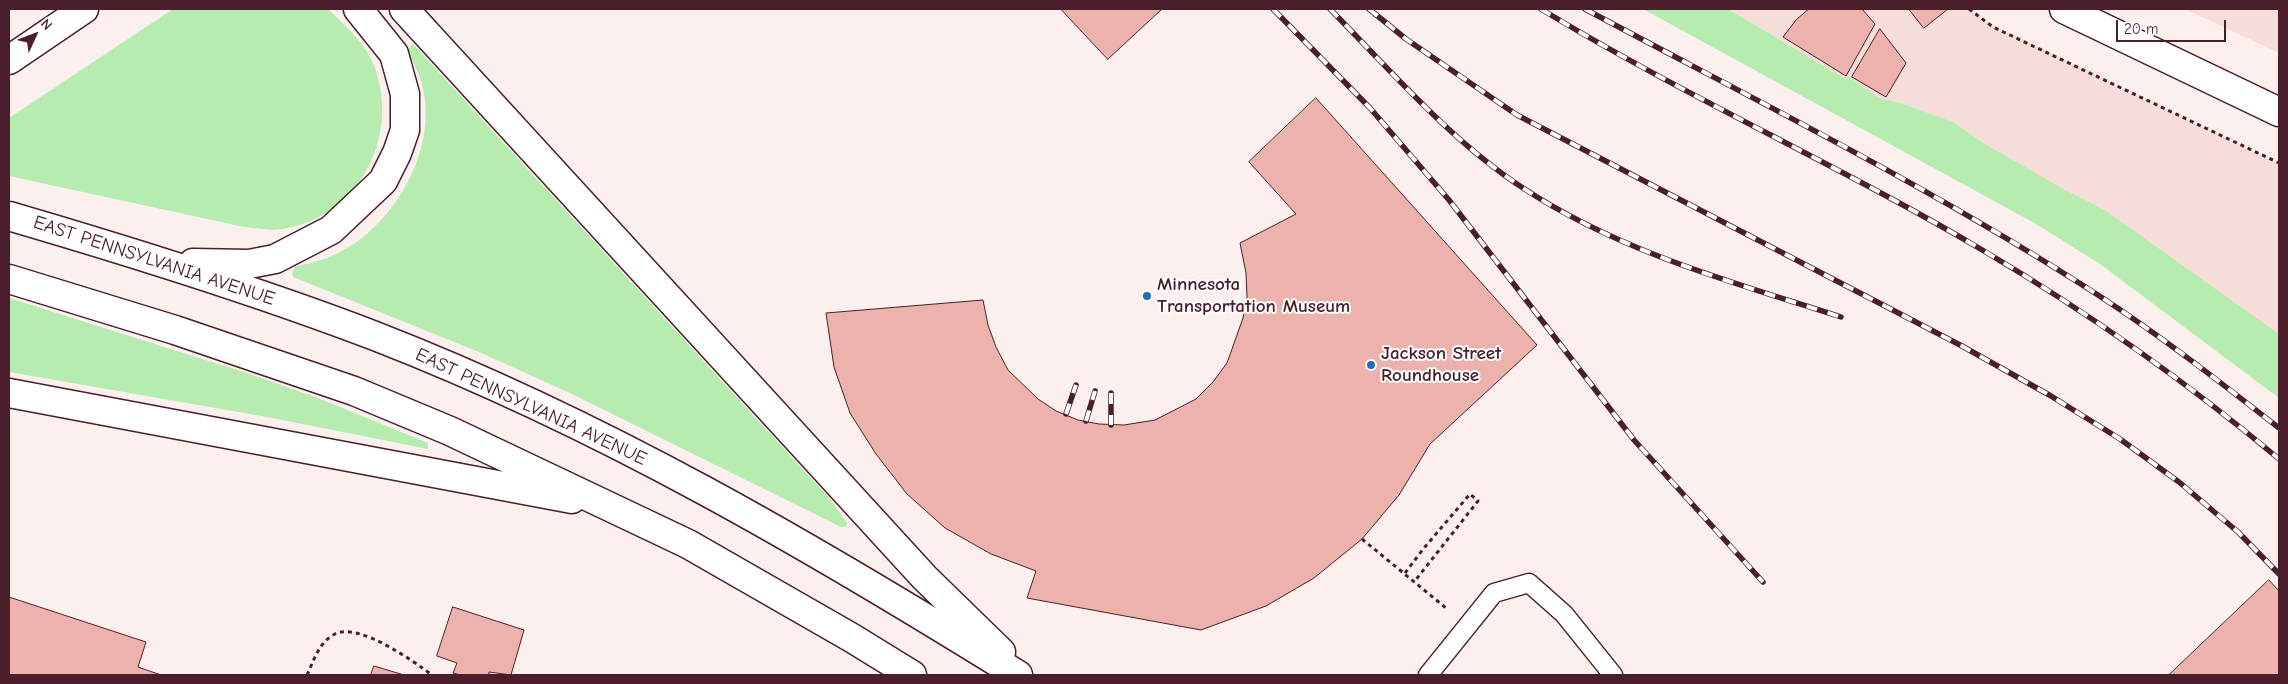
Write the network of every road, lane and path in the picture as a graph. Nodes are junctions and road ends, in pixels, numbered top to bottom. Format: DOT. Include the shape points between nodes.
graph roads {
  1 [pos="84,9"];
  2 [pos="358,9"];
  3 [pos="404,9"];
  4 [pos="1969,9"];
  5 [pos="2064,9"];
  6 [pos="12,57"];
  7 [pos="2279,112"];
  8 [pos="2279,163"];
  9 [pos="9,216"];
  10 [pos="139,254"];
  11 [pos="9,279"];
  12 [pos="9,393"];
  13 [pos="610,507"];
  14 [pos="1362,539"];
  15 [pos="1405,573"];
  16 [pos="1414,582"];
  17 [pos="1467,626"];
  18 [pos="307,675"];
  19 [pos="432,675"];
  20 [pos="912,675"];
  21 [pos="1018,675"];
  22 [pos="1026,675"];
  23 [pos="1428,675"];
  24 [pos="1613,675"];
  1 -- 6 [label="main road"];
  2 -- 10 [label="main road" via="394,54 405,94 405,130 383,181 330,230 275,259 249,264 201,264"];
  3 -- 22 [label="main road" via="925,578"];
  4 -- 8 [label="path" via="1994,26"];
  5 -- 7 [label="main road"];
  9 -- 10 [label="main road, EAST PENNSYLVANIA AVENUE"];
  10 -- 21 [label="main road, EAST PENNSYLVANIA AVENUE" via="293,305 377,337 554,414 714,494 879,589"];
  11 -- 13 [label="main road" via="175,330 354,391 459,435"];
  12 -- 13 [label="main road"];
  13 -- 20 [label="main road" via="688,544"];
  14 -- 15 [label="path"];
  15 -- 16 [label="path"];
  15 -- 16 [label="path" via="1470,494 1478,501"];
  16 -- 17 [label="path"];
  17 -- 23 [label="lane"];
  17 -- 24 [label="lane" via="1494,593 1529,583 1564,614"];
  18 -- 19 [label="path" via="320,646 335,634 344,632 390,645"];
}
